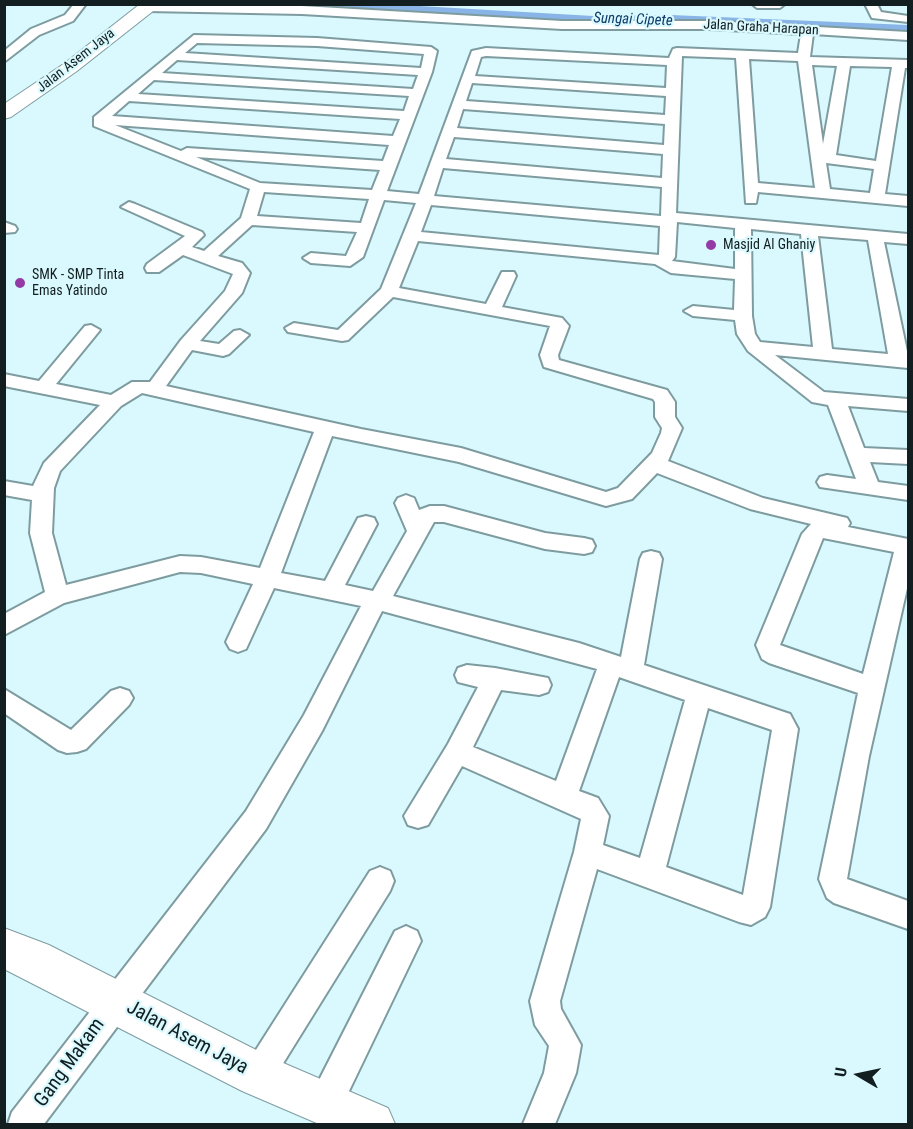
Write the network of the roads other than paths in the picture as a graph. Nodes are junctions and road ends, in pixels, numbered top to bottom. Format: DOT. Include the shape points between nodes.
graph roads {
  1 [pos="81,4"];
  2 [pos="757,4"];
  3 [pos="780,4"];
  4 [pos="871,4"];
  5 [pos="150,6"];
  6 [pos="340,12"];
  7 [pos="362,13"];
  8 [pos="909,19"];
  9 [pos="337,25"];
  10 [pos="355,26"];
  11 [pos="807,31"];
  12 [pos="909,36"];
  13 [pos="742,53"];
  14 [pos="176,56"];
  15 [pos="4,58"];
  16 [pos="805,59"];
  17 [pos="844,61"];
  18 [pos="674,63"];
  19 [pos="904,64"];
  20 [pos="426,72"];
  21 [pos="152,76"];
  22 [pos="466,79"];
  23 [pos="673,92"];
  24 [pos="418,93"];
  25 [pos="126,97"];
  26 [pos="459,105"];
  27 [pos="4,113"];
  28 [pos="409,116"];
  29 [pos="99,120"];
  30 [pos="671,120"];
  31 [pos="890,121"];
  32 [pos="909,124"];
  33 [pos="448,132"];
  34 [pos="398,141"];
  35 [pos="169,150"];
  36 [pos="671,150"];
  37 [pos="823,158"];
  38 [pos="436,163"];
  39 [pos="389,166"];
  40 [pos="882,166"];
  41 [pos="670,183"];
  42 [pos="258,187"];
  43 [pos="823,194"];
  44 [pos="378,195"];
  45 [pos="877,198"];
  46 [pos="425,200"];
  47 [pos="909,201"];
  48 [pos="129,207"];
  49 [pos="249,219"];
  50 [pos="669,219"];
  51 [pos="743,224"];
  52 [pos="367,228"];
  53 [pos="809,230"];
  54 [pos="412,236"];
  55 [pos="875,236"];
  56 [pos="909,239"];
  57 [pos="181,249"];
  58 [pos="207,257"];
  59 [pos="311,258"];
  60 [pos="662,261"];
  61 [pos="153,268"];
  62 [pos="743,275"];
  63 [pos="508,276"];
  64 [pos="389,291"];
  65 [pos="492,310"];
  66 [pos="693,311"];
  67 [pos="743,316"];
  68 [pos="294,328"];
  69 [pos="91,330"];
  70 [pos="240,335"];
  71 [pos="187,344"];
  72 [pos="754,347"];
  73 [pos="823,354"];
  74 [pos="903,361"];
  75 [pos="4,380"];
  76 [pos="156,387"];
  77 [pos="43,388"];
  78 [pos="836,401"];
  79 [pos="114,402"];
  80 [pos="909,405"];
  81 [pos="326,427"];
  82 [pos="857,454"];
  83 [pos="909,458"];
  84 [pos="655,464"];
  85 [pos="827,482"];
  86 [pos="4,488"];
  87 [pos="870,488"];
  88 [pos="909,493"];
  89 [pos="42,495"];
  90 [pos="406,503"];
  91 [pos="366,524"];
  92 [pos="418,531"];
  93 [pos="908,544"];
  94 [pos="585,546"];
  95 [pos="651,559"];
  96 [pos="268,578"];
  97 [pos="331,591"];
  98 [pos="57,596"];
  99 [pos="377,601"];
  100 [pos="4,626"];
  101 [pos="238,642"];
  102 [pos="622,666"];
  103 [pos="467,675"];
  104 [pos="495,678"];
  105 [pos="539,685"];
  106 [pos="873,688"];
  107 [pos="699,694"];
  108 [pos="120,698"];
  109 [pos="4,699"];
  110 [pos="457,752"];
  111 [pos="563,797"];
  112 [pos="418,816"];
  113 [pos="588,852"];
  114 [pos="649,876"];
  115 [pos="380,881"];
  116 [pos="909,915"];
  117 [pos="406,941"];
  118 [pos="4,948"];
  119 [pos="116,1001"];
  120 [pos="258,1076"];
  121 [pos="325,1104"];
  122 [pos="24,1125"];
  123 [pos="372,1125"];
  124 [pos="539,1125"];
  1 -- 15 [label="street" via="69,18 35,32"];
  2 -- 3 [label="street"];
  4 -- 8 [label="street" via="876,15"];
  5 -- 6 [label="street, Jalan Graha Harapan"];
  5 -- 27 [label="main road, Jalan Asem Jaya"];
  6 -- 7 [label="street, Jalan Graha Harapan"];
  6 -- 9 [label="street"];
  7 -- 10 [label="street"];
  7 -- 11 [label="street, Jalan Graha Harapan" via="547,24 677,24"];
  11 -- 12 [label="street, Jalan Graha Harapan"];
  11 -- 16 [label="street"];
  13 -- 16 [label="street"];
  13 -- 18 [label="street" via="681,51"];
  13 -- 43 [label="street" via="750,194"];
  14 -- 20 [label="street"];
  14 -- 20 [label="street" via="200,38 317,42 431,51"];
  14 -- 21 [label="street"];
  16 -- 17 [label="street"];
  16 -- 37 [label="street"];
  17 -- 19 [label="street"];
  17 -- 37 [label="street"];
  18 -- 22 [label="street" via="482,52 476,54"];
  18 -- 23 [label="street"];
  19 -- 31 [label="street"];
  20 -- 24 [label="street"];
  21 -- 24 [label="street"];
  21 -- 25 [label="street"];
  22 -- 23 [label="street"];
  22 -- 26 [label="street"];
  23 -- 30 [label="street"];
  24 -- 28 [label="street"];
  25 -- 28 [label="street"];
  25 -- 29 [label="street"];
  26 -- 30 [label="street"];
  26 -- 33 [label="street"];
  28 -- 34 [label="street"];
  29 -- 34 [label="street"];
  29 -- 35 [label="street"];
  30 -- 36 [label="street"];
  31 -- 32 [label="street"];
  31 -- 40 [label="street"];
  33 -- 36 [label="street"];
  33 -- 38 [label="street"];
  34 -- 39 [label="street"];
  35 -- 39 [label="street"];
  35 -- 42 [label="street"];
  36 -- 41 [label="street"];
  37 -- 40 [label="street"];
  37 -- 43 [label="street"];
  38 -- 41 [label="street"];
  38 -- 46 [label="street"];
  39 -- 44 [label="street"];
  40 -- 45 [label="street"];
  41 -- 50 [label="street"];
  42 -- 44 [label="street"];
  42 -- 49 [label="street"];
  43 -- 45 [label="street"];
  44 -- 46 [label="street"];
  44 -- 52 [label="street"];
  45 -- 47 [label="street"];
  46 -- 50 [label="street"];
  46 -- 54 [label="street"];
  48 -- 57 [label="street" via="196,235"];
  49 -- 52 [label="street"];
  49 -- 58 [label="street"];
  50 -- 51 [label="street"];
  50 -- 60 [label="street" via="667,257"];
  51 -- 53 [label="street"];
  51 -- 62 [label="street"];
  52 -- 59 [label="street" via="353,260"];
  53 -- 55 [label="street"];
  53 -- 73 [label="street"];
  54 -- 60 [label="street"];
  54 -- 64 [label="street"];
  55 -- 56 [label="street"];
  55 -- 74 [label="street"];
  57 -- 58 [label="street"];
  57 -- 61 [label="street"];
  58 -- 71 [label="street" via="236,267 242,279"];
  60 -- 62 [label="street" via="671,268"];
  62 -- 67 [label="street"];
  63 -- 65 [label="street"];
  64 -- 65 [label="street"];
  64 -- 68 [label="street" via="342,336"];
  65 -- 84 [label="street" via="559,324 549,355 551,363 660,394 664,417 672,428 666,449"];
  66 -- 67 [label="street"];
  67 -- 72 [label="street" via="746,334"];
  69 -- 77 [label="street"];
  70 -- 71 [label="street" via="223,350"];
  71 -- 76 [label="street"];
  72 -- 73 [label="street"];
  72 -- 78 [label="street" via="815,396"];
  73 -- 74 [label="street"];
  75 -- 77 [label="street"];
  76 -- 79 [label="street" via="132,388"];
  76 -- 81 [label="street"];
  77 -- 79 [label="street"];
  78 -- 80 [label="street"];
  78 -- 82 [label="street"];
  79 -- 89 [label="street" via="51,468"];
  81 -- 84 [label="street" via="472,458 606,499 625,494"];
  81 -- 96 [label="street"];
  82 -- 83 [label="street"];
  82 -- 87 [label="street"];
  84 -- 93 [label="street" via="758,504"];
  85 -- 87 [label="street"];
  86 -- 89 [label="street"];
  87 -- 88 [label="street"];
  89 -- 98 [label="street" via="41,533"];
  90 -- 92 [label="street"];
  91 -- 97 [label="street"];
  92 -- 94 [label="street" via="426,516 444,514 545,541"];
  92 -- 99 [label="street, Gang Makam"];
  93 -- 106 [label="street"];
  93 -- 106 [label="street" via="819,529 813,534 768,645 778,656"];
  95 -- 102 [label="street"];
  96 -- 97 [label="street"];
  96 -- 98 [label="street" via="180,564"];
  96 -- 101 [label="street"];
  97 -- 99 [label="street"];
  98 -- 100 [label="street"];
  99 -- 102 [label="street"];
  99 -- 119 [label="street, Gang Makam" via="256,820"];
  102 -- 107 [label="street"];
  102 -- 111 [label="street"];
  103 -- 104 [label="street"];
  104 -- 105 [label="street"];
  104 -- 110 [label="street"];
  106 -- 116 [label="street" via="833,879 844,893"];
  107 -- 114 [label="street"];
  107 -- 114 [label="street" via="781,722 785,729 758,899 755,907 746,910"];
  108 -- 109 [label="street" via="76,741 67,742"];
  110 -- 111 [label="street"];
  110 -- 112 [label="street"];
  111 -- 113 [label="street" via="593,811 595,823"];
  113 -- 114 [label="street"];
  113 -- 124 [label="street" via="545,1001 546,1014 565,1046 560,1072"];
  115 -- 120 [label="street"];
  117 -- 121 [label="street"];
  118 -- 119 [label="main road, Jalan Asem Jaya"];
  119 -- 120 [label="main road, Jalan Asem Jaya"];
  119 -- 122 [label="street, Gang Makam"];
  120 -- 121 [label="main road, Jalan Asem Jaya"];
  121 -- 123 [label="main road, Jalan Asem Jaya"];
}
